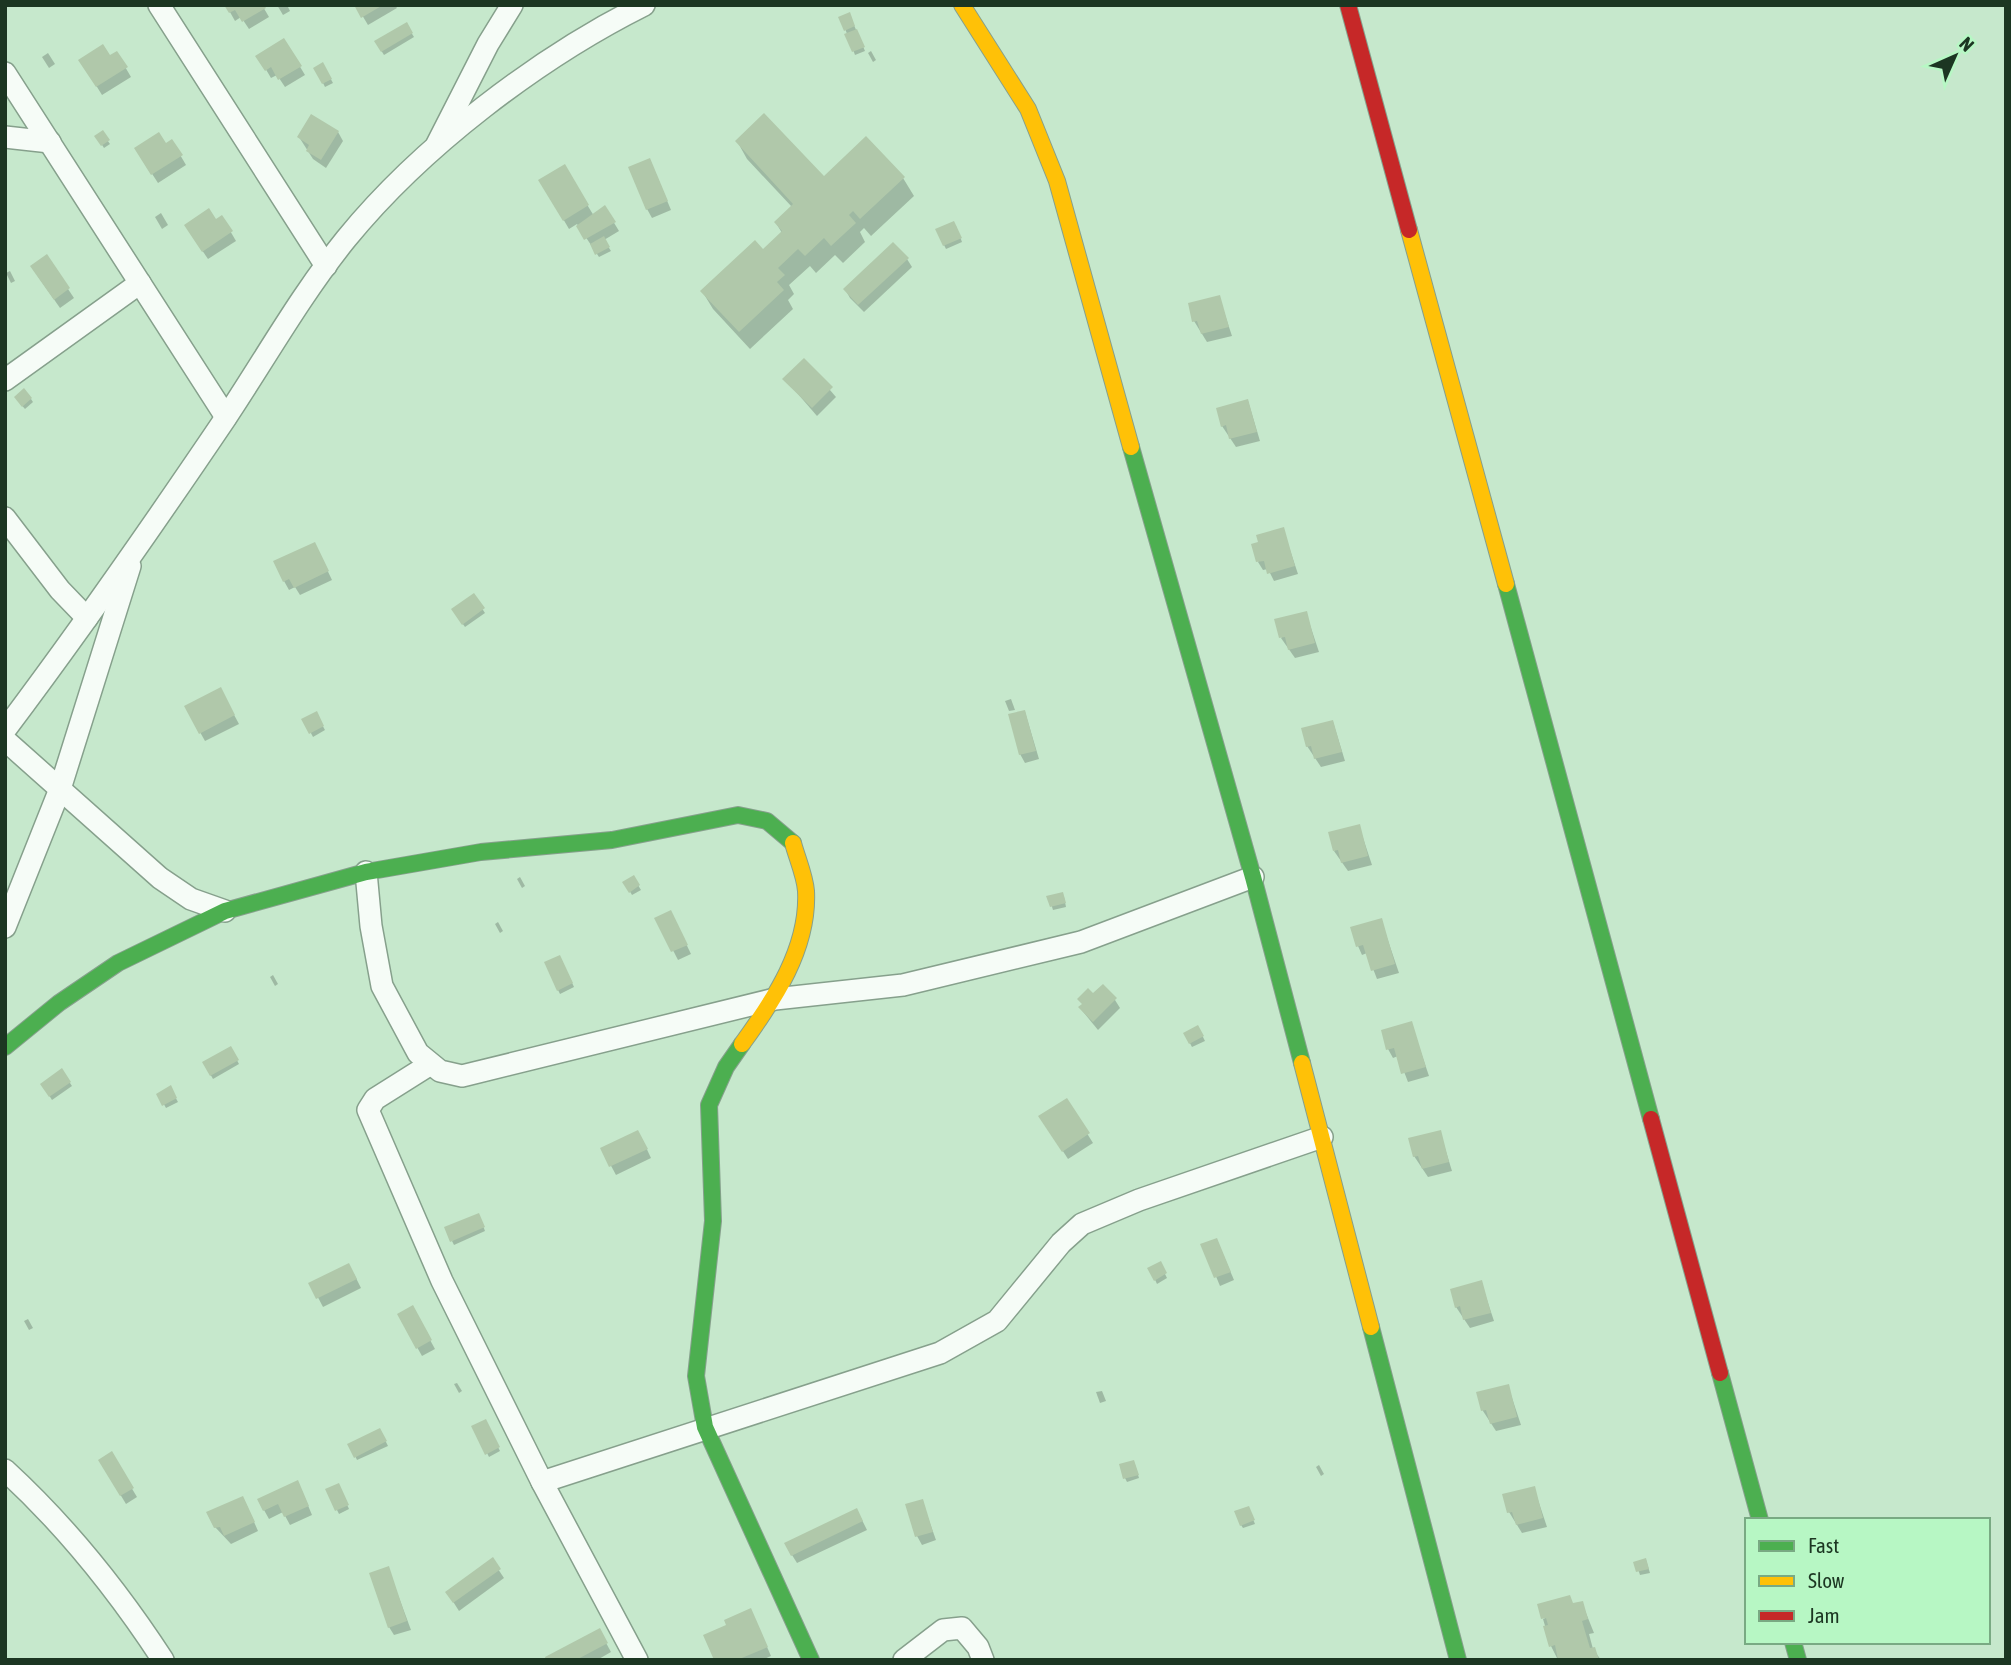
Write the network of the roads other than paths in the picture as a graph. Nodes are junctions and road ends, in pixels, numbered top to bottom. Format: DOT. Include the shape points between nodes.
graph roads {
  1 [pos="159,5"];
  2 [pos="512,5"];
  3 [pos="644,5"];
  4 [pos="962,5"];
  5 [pos="1348,5"];
  6 [pos="5,72"];
  7 [pos="5,137"];
  8 [pos="50,142"];
  9 [pos="435,149"];
  10 [pos="326,265"];
  11 [pos="140,283"];
  12 [pos="5,380"];
  13 [pos="226,417"];
  14 [pos="5,518"];
  15 [pos="137,544"];
  16 [pos="87,618"];
  17 [pos="5,730"];
  18 [pos="5,740"];
  19 [pos="60,789"];
  20 [pos="366,872"];
  21 [pos="1253,877"];
  22 [pos="225,911"];
  23 [pos="5,927"];
  24 [pos="775,999"];
  25 [pos="5,1047"];
  26 [pos="429,1065"];
  27 [pos="1322,1137"];
  28 [pos="705,1427"];
  29 [pos="5,1470"];
  30 [pos="542,1482"];
  31 [pos="1759,1518"];
  32 [pos="163,1660"];
  33 [pos="637,1660"];
  34 [pos="811,1660"];
  35 [pos="904,1660"];
  36 [pos="983,1660"];
  37 [pos="1458,1660"];
  1 -- 10 [label="street"];
  2 -- 9 [label="street"];
  3 -- 9 [label="street" via="551,58"];
  4 -- 21 [label="street" via="1028,109 1058,181"];
  5 -- 31 [label="street"];
  6 -- 8 [label="street"];
  7 -- 8 [label="street"];
  8 -- 11 [label="street"];
  9 -- 10 [label="street" via="347,237"];
  10 -- 13 [label="street"];
  11 -- 12 [label="street"];
  11 -- 13 [label="street"];
  13 -- 15 [label="street"];
  14 -- 16 [label="street"];
  15 -- 16 [label="street"];
  15 -- 19 [label="street"];
  16 -- 17 [label="street"];
  18 -- 19 [label="street"];
  19 -- 22 [label="street" via="160,878 191,899"];
  19 -- 23 [label="street"];
  20 -- 22 [label="street"];
  20 -- 24 [label="street" via="510,848 612,840 738,815 767,821 792,841 806,889 803,932"];
  20 -- 26 [label="street" via="382,986 418,1054"];
  21 -- 24 [label="street" via="1081,942 903,985"];
  21 -- 27 [label="street"];
  22 -- 25 [label="street" via="118,963 58,1003"];
  24 -- 26 [label="street" via="462,1076"];
  24 -- 28 [label="street" via="726,1067 709,1105 713,1221 696,1376"];
  26 -- 30 [label="street" via="376,1099 368,1110 442,1281"];
  27 -- 28 [label="street" via="1082,1224 1060,1243 997,1321 940,1353"];
  27 -- 37 [label="street"];
  28 -- 30 [label="street"];
  28 -- 34 [label="street"];
  29 -- 32 [label="street" via="41,1503 123,1599"];
  30 -- 33 [label="street"];
  35 -- 36 [label="street" via="943,1630 962,1628"];
}
